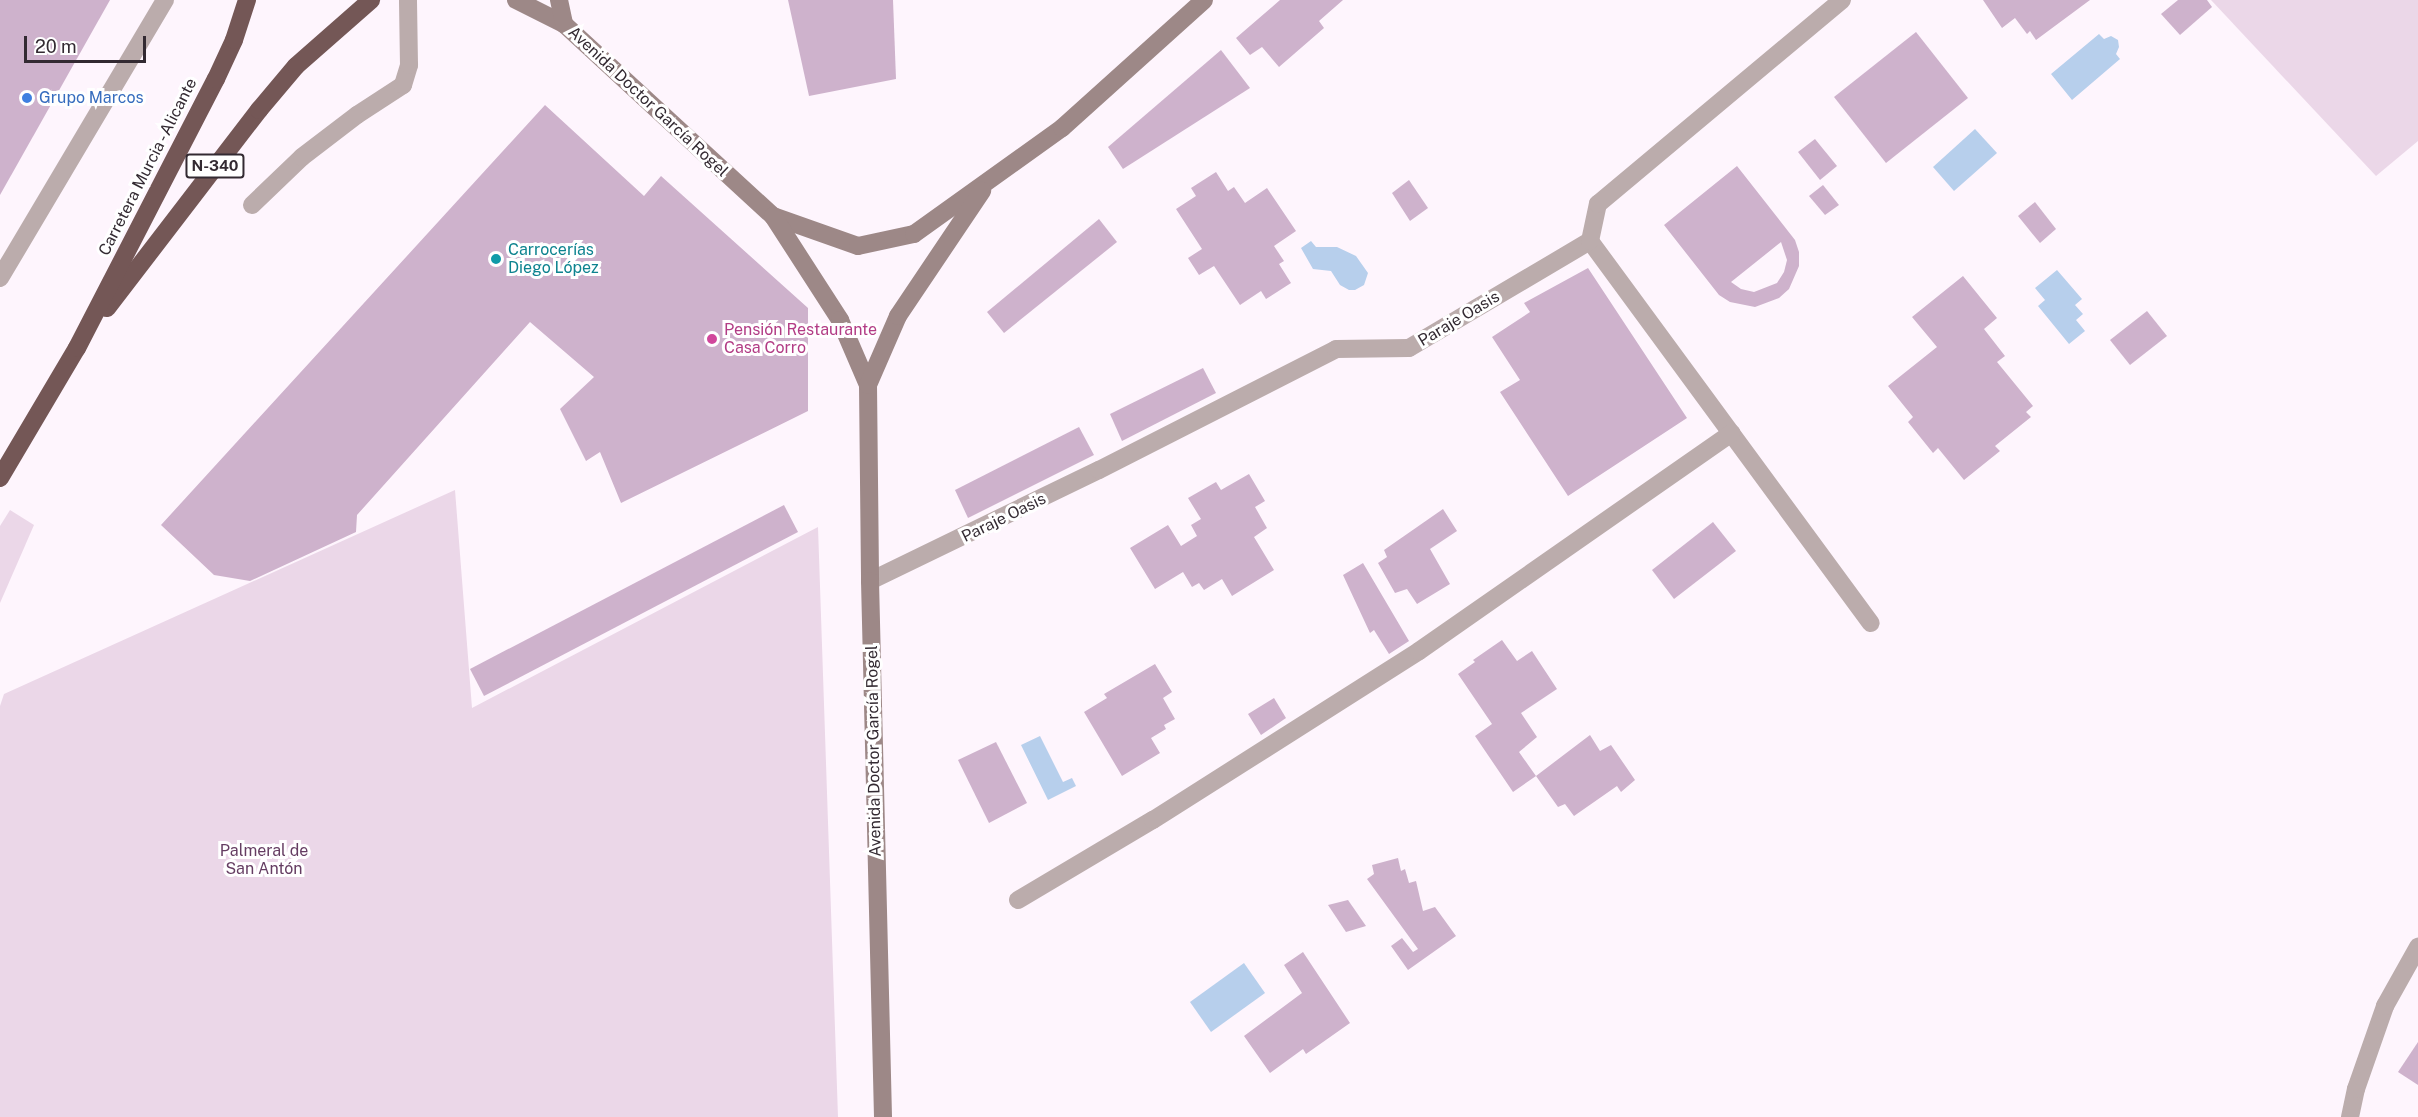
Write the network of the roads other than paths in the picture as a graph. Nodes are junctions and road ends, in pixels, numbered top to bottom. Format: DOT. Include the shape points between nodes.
graph roads {
  1 [pos="165,0"];
  2 [pos="247,0"];
  3 [pos="371,0"];
  4 [pos="408,0"];
  5 [pos="516,0"];
  6 [pos="559,0"];
  7 [pos="1204,0"];
  8 [pos="1842,0"];
  9 [pos="564,24"];
  10 [pos="989,180"];
  11 [pos="252,205"];
  12 [pos="773,216"];
  13 [pos="1590,241"];
  14 [pos="0,278"];
  15 [pos="77,348"];
  16 [pos="868,385"];
  17 [pos="1731,433"];
  18 [pos="0,478"];
  19 [pos="870,581"];
  20 [pos="1871,623"];
  21 [pos="1018,900"];
  22 [pos="2418,947"];
  23 [pos="883,1117"];
  24 [pos="2350,1117"];
  1 -- 14 [label="street"];
  2 -- 15 [label="highway, Carretera Murcia - Alicante / N-340" via="216,79"];
  3 -- 15 [label="highway, Carretera Murcia - Alicante / N-340" via="296,66"];
  4 -- 11 [label="street" via="409,65 403,86 302,157"];
  5 -- 9 [label="street, Avenida Doctor García Rogel"];
  6 -- 9 [label="street"];
  7 -- 10 [label="street" via="1062,128"];
  8 -- 13 [label="street" via="1598,204"];
  9 -- 12 [label="street, Avenida Doctor García Rogel"];
  10 -- 12 [label="street, Avenida Doctor García Rogel" via="914,234 858,246"];
  10 -- 16 [label="street, Avenida Doctor García Rogel" via="898,316"];
  12 -- 16 [label="street, Avenida Doctor García Rogel" via="840,320"];
  13 -- 17 [label="street"];
  13 -- 19 [label="street, Paraje Oasis" via="1408,348 1336,349"];
  15 -- 18 [label="highway, Carretera Murcia - Alicante / N-340"];
  16 -- 19 [label="street, Avenida Doctor García Rogel"];
  17 -- 20 [label="street"];
  17 -- 21 [label="street" via="1419,651 1163,814"];
  19 -- 23 [label="street, Avenida Doctor García Rogel"];
  22 -- 24 [label="street" via="2385,1006"];
}
